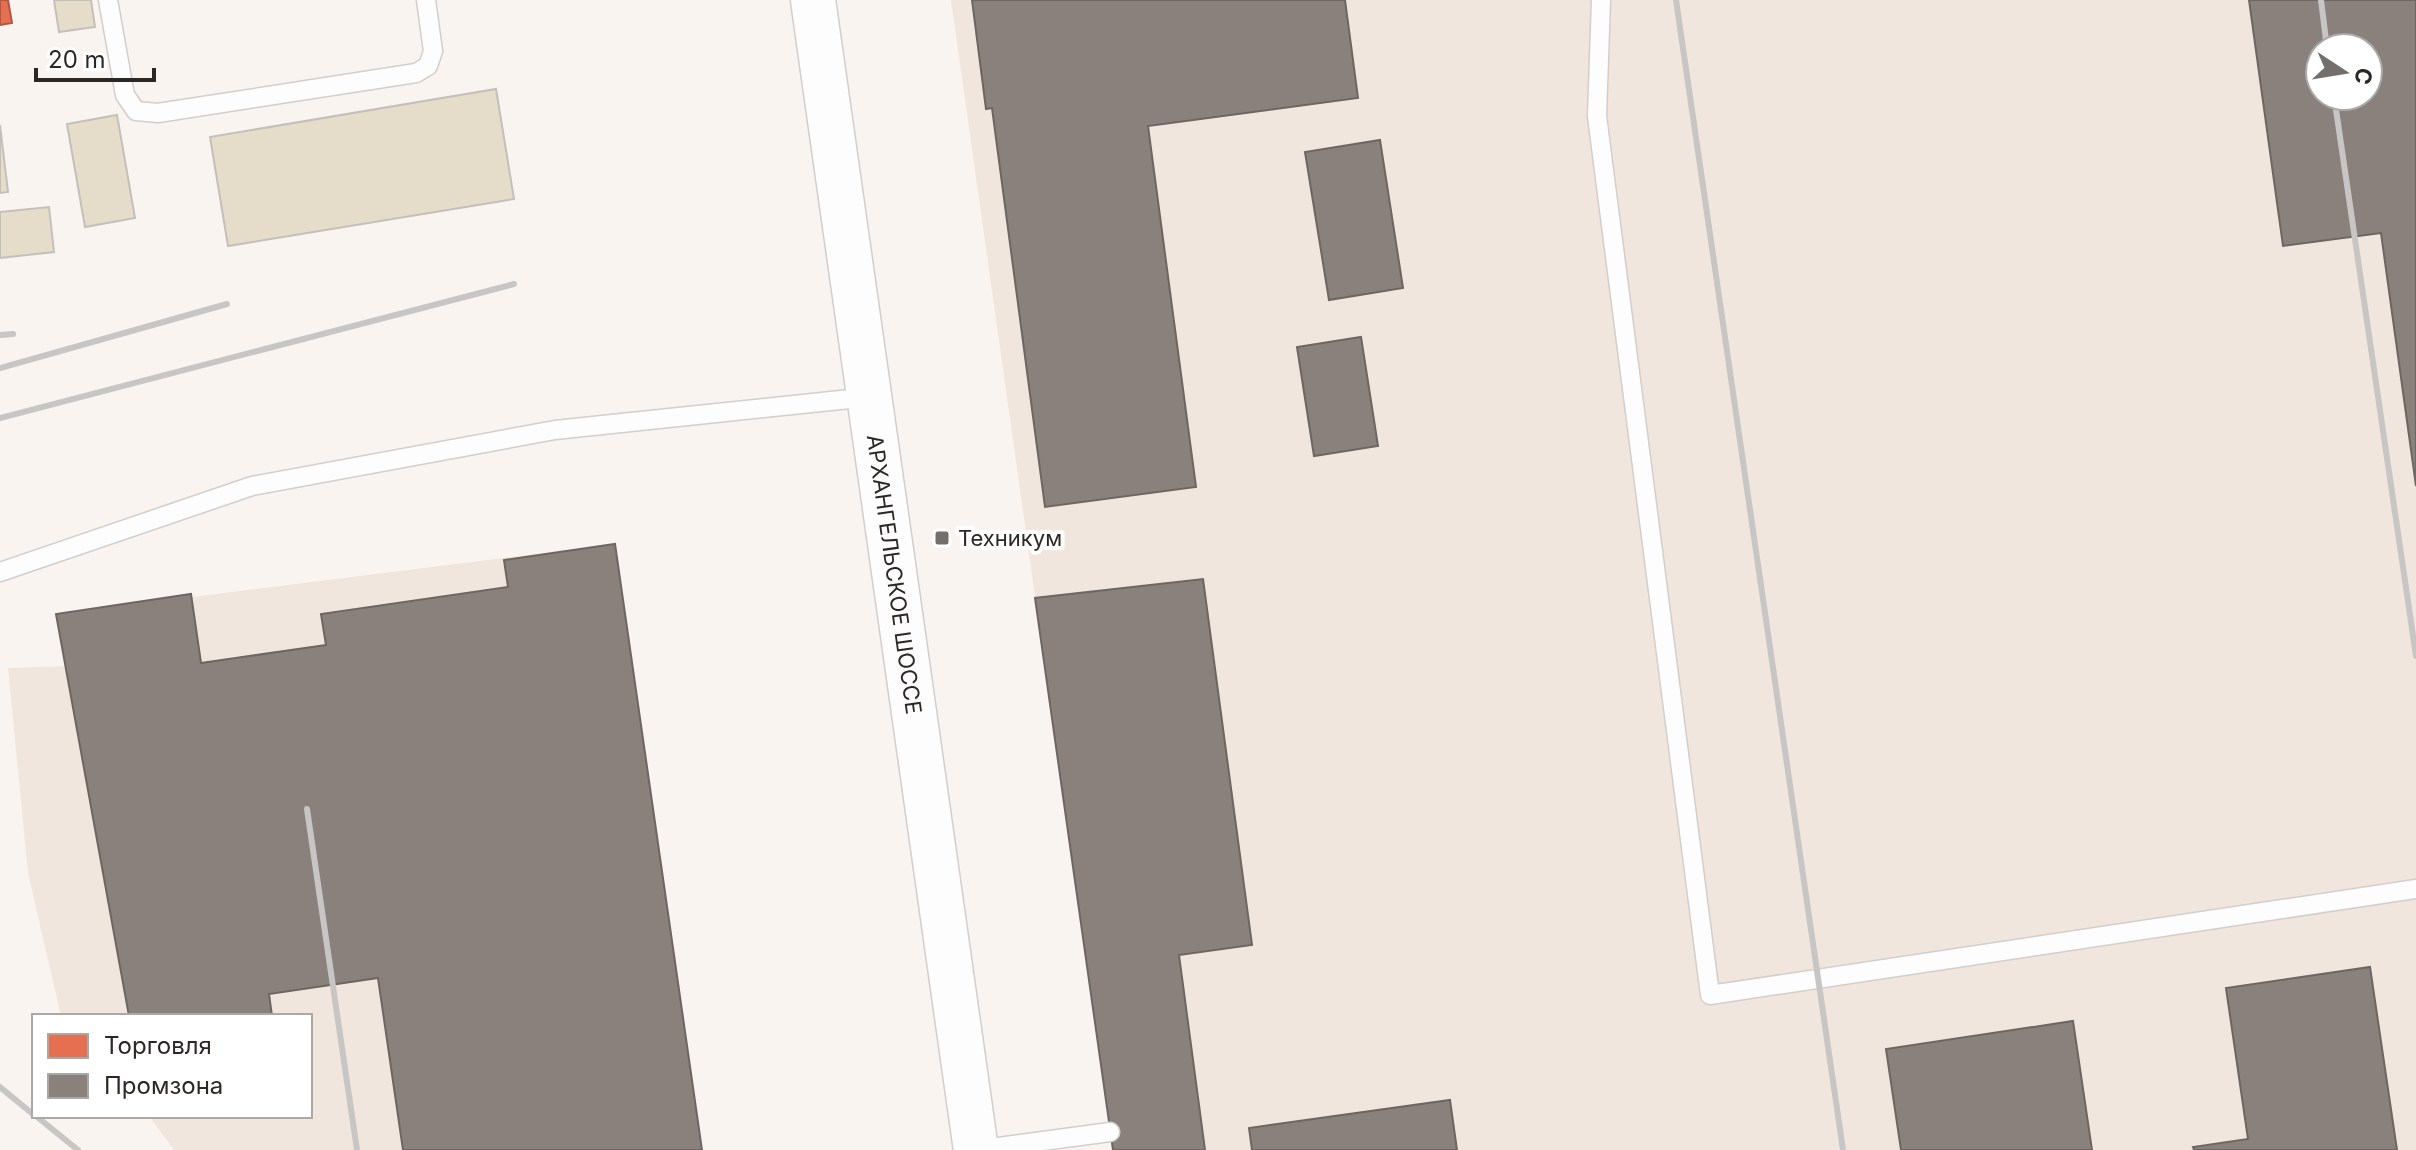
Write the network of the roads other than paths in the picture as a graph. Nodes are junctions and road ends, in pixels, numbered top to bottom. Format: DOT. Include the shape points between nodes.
graph roads {
  1 [pos="108,0"];
  2 [pos="426,0"];
  3 [pos="813,0"];
  4 [pos="1601,0"];
  5 [pos="869,397"];
  6 [pos="0,572"];
  7 [pos="2416,889"];
  8 [pos="1110,1132"];
  9 [pos="976,1150"];
  1 -- 2 [label="lane" via="125,95 136,111 158,113 416,73 428,66 433,51"];
  3 -- 5 [label="main road, АРХАНГЕЛЬСКОЕ ШОССЕ"];
  4 -- 7 [label="lane" via="1597,116 1710,995"];
  5 -- 6 [label="lane" via="555,430 252,486"];
  5 -- 9 [label="main road, АРХАНГЕЛЬСКОЕ ШОССЕ"];
  8 -- 9 [label="lane"];
}
